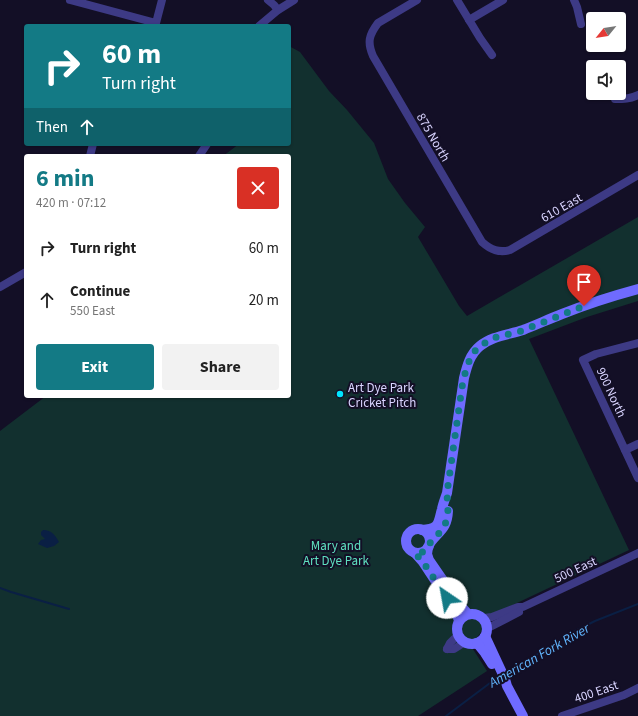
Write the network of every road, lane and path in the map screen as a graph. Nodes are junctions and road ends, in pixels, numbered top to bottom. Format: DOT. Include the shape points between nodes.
graph roads {
  1 [pos="70,0"];
  2 [pos="162,0"];
  3 [pos="268,0"];
  4 [pos="294,0"];
  5 [pos="417,0"];
  6 [pos="457,0"];
  7 [pos="503,0"];
  8 [pos="574,0"];
  9 [pos="278,10"];
  10 [pos="469,20"];
  11 [pos="261,24"];
  12 [pos="581,24"];
  13 [pos="492,55"];
  14 [pos="638,95"];
  15 [pos="626,99"];
  16 [pos="638,175"];
  17 [pos="494,250"];
  18 [pos="24,273"];
  19 [pos="0,287"];
  20 [pos="638,289"];
  21 [pos="638,342"];
  22 [pos="638,444"];
  23 [pos="625,450"];
  24 [pos="638,478"];
  25 [pos="447,493"];
  26 [pos="422,530"];
  27 [pos="429,545"];
  28 [pos="415,553"];
  29 [pos="638,553"];
  30 [pos="523,607"];
  31 [pos="464,617"];
  32 [pos="484,618"];
  33 [pos="486,633"];
  34 [pos="458,635"];
  35 [pos="466,642"];
  36 [pos="477,643"];
  37 [pos="496,666"];
  38 [pos="638,688"];
  39 [pos="523,716"];
  40 [pos="562,716"];
  1 -- 2 [label="street" via="156,23"];
  3 -- 9 [label="street"];
  4 -- 9 [label="street"];
  5 -- 17 [label="street, 875 North" via="378,23 370,38 370,49 482,242"];
  6 -- 10 [label="street"];
  7 -- 10 [label="street"];
  8 -- 12 [label="street" via="578,6"];
  9 -- 11 [label="street"];
  10 -- 13 [label="street"];
  14 -- 15 [label="street"];
  16 -- 17 [label="street, 610 East" via="510,250"];
  18 -- 19 [label="street"];
  20 -- 25 [label="street" via="592,303 521,331 493,338 476,350 464,378"];
  21 -- 23 [label="street, 900 North" via="583,360"];
  22 -- 23 [label="street"];
  23 -- 24 [label="street, 900 North"];
  25 -- 26 [label="street" via="438,523 432,528"];
  25 -- 27 [label="street" via="446,522"];
  26 -- 27 [label="street" via="428,534"];
  26 -- 28 [label="street" via="413,530 406,540 410,550"];
  27 -- 28 [label="street" via="421,553"];
  27 -- 31 [label="street" via="429,560 460,605"];
  28 -- 31 [label="street" via="458,615"];
  29 -- 30 [label="street, 500 East"];
  30 -- 32 [label="street, 500 East" via="492,618"];
  30 -- 33 [label="street, 500 East" via="490,627"];
  31 -- 32 [label="street" via="476,614"];
  31 -- 34 [label="street" via="457,625"];
  32 -- 33 [label="street"];
  33 -- 36 [label="street"];
  33 -- 37 [label="street"];
  34 -- 35 [label="street"];
  34 -- 35 [label="street" via="447,649 454,649"];
  35 -- 36 [label="street"];
  36 -- 37 [label="street"];
  37 -- 39 [label="street"];
  38 -- 40 [label="street, 400 East"];
}
